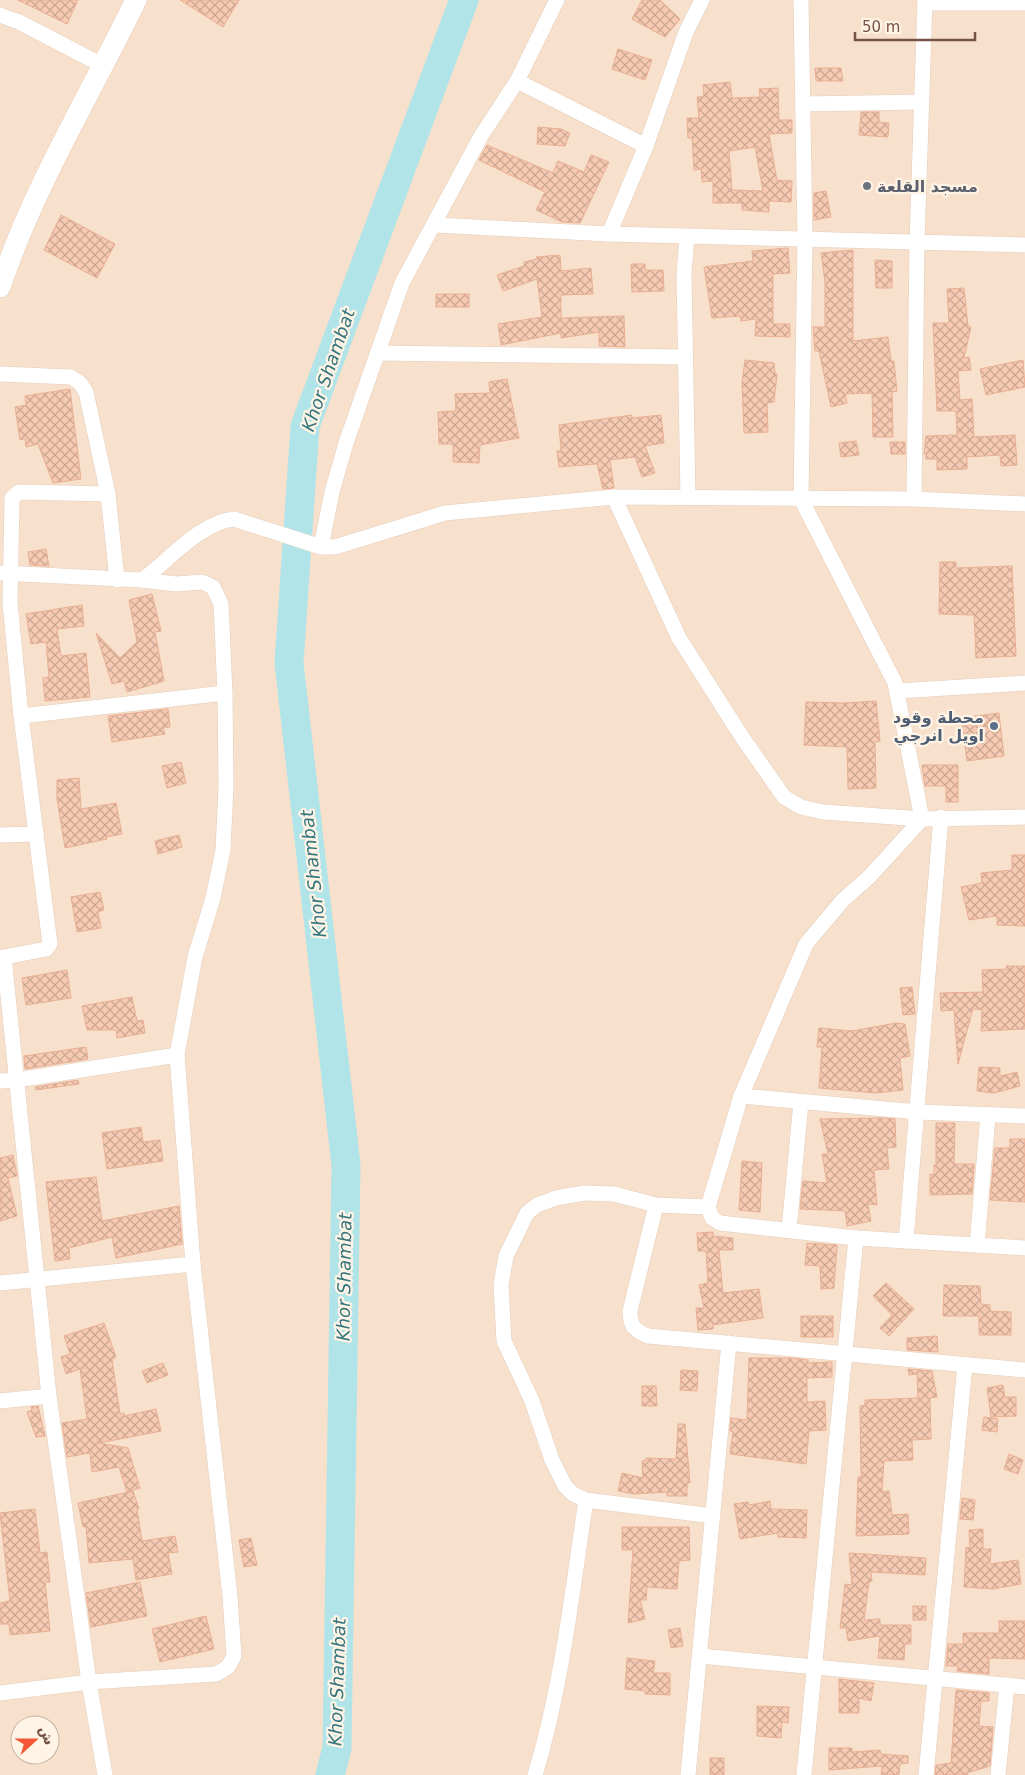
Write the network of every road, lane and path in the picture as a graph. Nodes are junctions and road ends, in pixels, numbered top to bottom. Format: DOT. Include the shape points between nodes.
graph roads {
  1 [pos="136,0"];
  2 [pos="557,0"];
  3 [pos="702,0"];
  4 [pos="801,0"];
  5 [pos="925,2"];
  6 [pos="1025,3"];
  7 [pos="0,15"];
  8 [pos="104,66"];
  9 [pos="518,80"];
  10 [pos="922,102"];
  11 [pos="803,104"];
  12 [pos="646,146"];
  13 [pos="435,225"];
  14 [pos="609,234"];
  15 [pos="687,237"];
  16 [pos="805,239"];
  17 [pos="917,242"];
  18 [pos="1025,245"];
  19 [pos="0,287"];
  20 [pos="377,353"];
  21 [pos="686,358"];
  22 [pos="0,374"];
  23 [pos="108,494"];
  24 [pos="614,497"];
  25 [pos="688,498"];
  26 [pos="801,499"];
  27 [pos="914,499"];
  28 [pos="1025,504"];
  29 [pos="320,547"];
  30 [pos="5,573"];
  31 [pos="117,580"];
  32 [pos="142,580"];
  33 [pos="1025,683"];
  34 [pos="898,691"];
  35 [pos="226,693"];
  36 [pos="21,716"];
  37 [pos="941,817"];
  38 [pos="1025,817"];
  39 [pos="922,819"];
  40 [pos="36,834"];
  41 [pos="0,835"];
  42 [pos="2,958"];
  43 [pos="177,1055"];
  44 [pos="0,1080"];
  45 [pos="17,1080"];
  46 [pos="741,1096"];
  47 [pos="801,1102"];
  48 [pos="918,1112"];
  49 [pos="988,1115"];
  50 [pos="1025,1116"];
  51 [pos="656,1206"];
  52 [pos="708,1207"];
  53 [pos="788,1230"];
  54 [pos="856,1238"];
  55 [pos="906,1241"];
  56 [pos="977,1245"];
  57 [pos="1025,1248"];
  58 [pos="193,1264"];
  59 [pos="39,1279"];
  60 [pos="0,1283"];
  61 [pos="729,1343"];
  62 [pos="845,1354"];
  63 [pos="965,1365"];
  64 [pos="1025,1370"];
  65 [pos="49,1396"];
  66 [pos="0,1400"];
  67 [pos="586,1500"];
  68 [pos="713,1516"];
  69 [pos="700,1656"];
  70 [pos="815,1667"];
  71 [pos="935,1677"];
  72 [pos="89,1682"];
  73 [pos="1006,1685"];
  74 [pos="1025,1687"];
  75 [pos="0,1694"];
  76 [pos="105,1775"];
  77 [pos="535,1775"];
  78 [pos="688,1775"];
  79 [pos="804,1775"];
  80 [pos="926,1775"];
  81 [pos="998,1775"];
  1 -- 8 [label="street"];
  2 -- 9 [label="street"];
  3 -- 12 [label="street" via="686,32"];
  4 -- 11 [label="street"];
  5 -- 6 [label="street"];
  5 -- 10 [label="street"];
  7 -- 8 [label="street"];
  8 -- 19 [label="street" via="60,146"];
  9 -- 12 [label="street"];
  9 -- 13 [label="street" via="481,136"];
  10 -- 11 [label="street"];
  10 -- 17 [label="street"];
  11 -- 16 [label="street"];
  12 -- 14 [label="street"];
  13 -- 14 [label="street"];
  13 -- 20 [label="street" via="402,283"];
  14 -- 15 [label="street"];
  15 -- 16 [label="street"];
  15 -- 21 [label="street" via="684,273"];
  16 -- 17 [label="street"];
  16 -- 26 [label="street"];
  17 -- 18 [label="street"];
  17 -- 27 [label="street"];
  20 -- 21 [label="street"];
  20 -- 29 [label="street" via="342,459"];
  21 -- 25 [label="street"];
  22 -- 23 [label="street" via="71,377 80,383 86,392"];
  23 -- 30 [label="street" via="14,494"];
  23 -- 31 [label="street"];
  24 -- 25 [label="street"];
  24 -- 29 [label="street" via="445,512 350,543"];
  24 -- 39 [label="street" via="679,638 784,797 801,807 823,812"];
  25 -- 26 [label="street"];
  26 -- 27 [label="street"];
  26 -- 34 [label="street"];
  27 -- 28 [label="street"];
  29 -- 32 [label="street" via="234,519 220,520 200,532"];
  30 -- 31 [label="street"];
  30 -- 36 [label="street"];
  31 -- 32 [label="street"];
  32 -- 35 [label="street" via="176,584 202,582 213,587 221,604"];
  33 -- 34 [label="street"];
  34 -- 39 [label="street"];
  35 -- 36 [label="street"];
  35 -- 43 [label="street" via="223,850 214,898 195,957"];
  36 -- 40 [label="street"];
  37 -- 38 [label="street"];
  37 -- 39 [label="street"];
  37 -- 48 [label="street"];
  39 -- 46 [label="street" via="869,877 843,900 806,944"];
  40 -- 41 [label="street"];
  40 -- 42 [label="street" via="50,944 38,952"];
  42 -- 45 [label="street"];
  43 -- 45 [label="street"];
  43 -- 58 [label="street"];
  44 -- 45 [label="street"];
  45 -- 59 [label="street"];
  46 -- 47 [label="street"];
  46 -- 52 [label="street"];
  47 -- 48 [label="street"];
  47 -- 53 [label="street"];
  48 -- 49 [label="street"];
  48 -- 55 [label="street"];
  49 -- 50 [label="street"];
  49 -- 56 [label="street"];
  51 -- 52 [label="street"];
  51 -- 61 [label="street" via="630,1311 630,1323 636,1331 648,1336"];
  51 -- 67 [label="street" via="614,1194 584,1193 556,1198 537,1205 527,1213 506,1256 501,1285 504,1341 532,1400 552,1460 565,1486"];
  52 -- 53 [label="street" via="712,1218 720,1223"];
  53 -- 54 [label="street"];
  54 -- 55 [label="street"];
  54 -- 62 [label="street"];
  55 -- 56 [label="street"];
  56 -- 57 [label="street"];
  58 -- 59 [label="street"];
  58 -- 72 [label="street" via="234,1656 228,1667 216,1674"];
  59 -- 60 [label="street"];
  59 -- 65 [label="street"];
  61 -- 62 [label="street"];
  61 -- 68 [label="street"];
  62 -- 63 [label="street"];
  62 -- 70 [label="street"];
  63 -- 64 [label="street"];
  63 -- 71 [label="street"];
  65 -- 66 [label="street"];
  65 -- 72 [label="street"];
  67 -- 68 [label="street"];
  67 -- 77 [label="street" via="562,1652"];
  68 -- 69 [label="street"];
  69 -- 70 [label="street"];
  69 -- 78 [label="street"];
  70 -- 71 [label="street"];
  70 -- 79 [label="street"];
  71 -- 73 [label="street"];
  71 -- 80 [label="street"];
  72 -- 75 [label="street"];
  72 -- 76 [label="street"];
  73 -- 74 [label="street"];
  73 -- 81 [label="street"];
}
